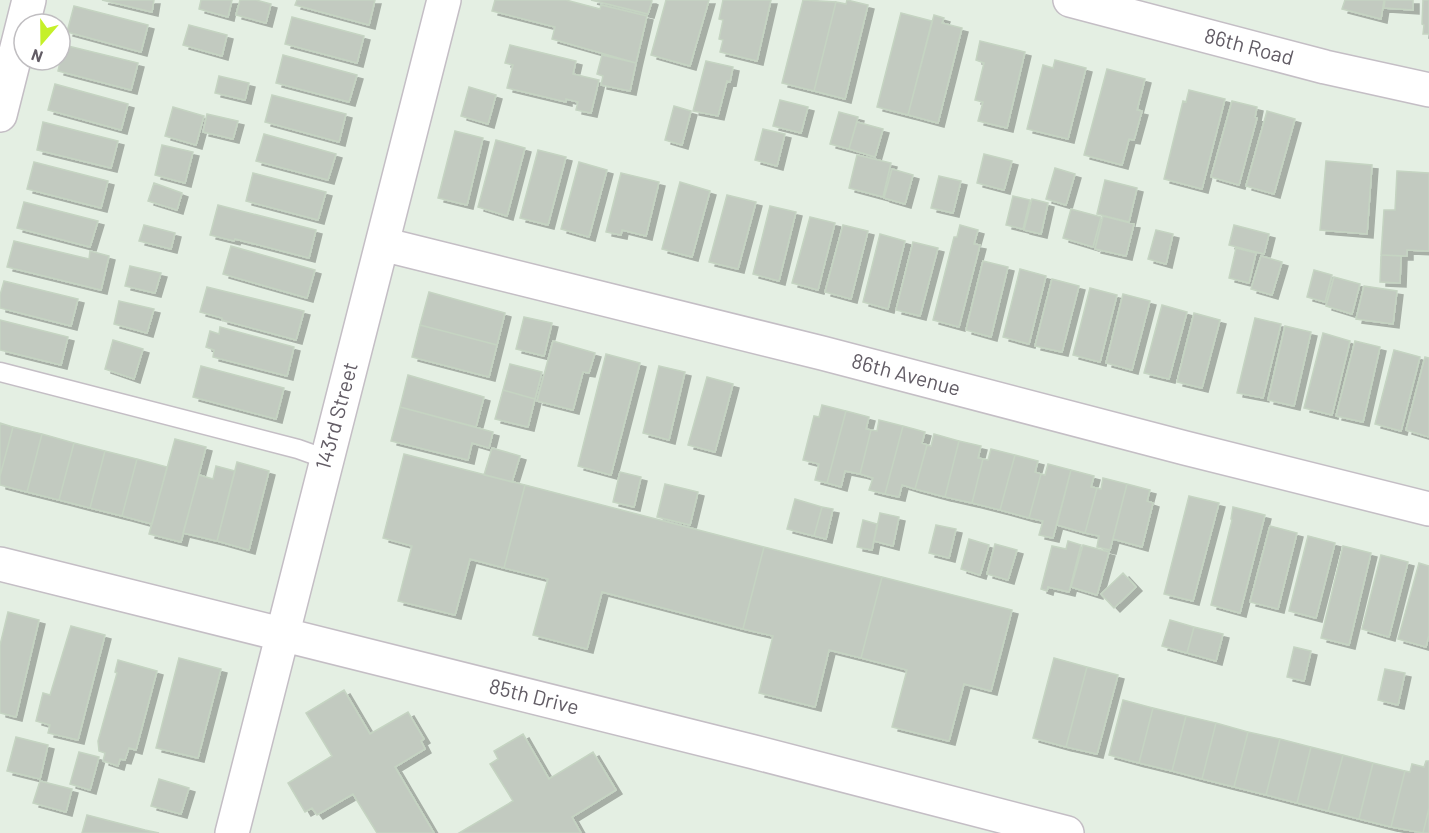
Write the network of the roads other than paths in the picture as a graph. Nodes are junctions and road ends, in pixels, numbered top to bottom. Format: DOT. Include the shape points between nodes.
graph roads {
  1 [pos="29,0"];
  2 [pos="444,0"];
  3 [pos="1070,0"];
  4 [pos="1429,90"];
  5 [pos="0,115"];
  6 [pos="382,244"];
  7 [pos="0,372"];
  8 [pos="326,459"];
  9 [pos="1429,509"];
  10 [pos="0,564"];
  11 [pos="282,634"];
  12 [pos="232,833"];
  13 [pos="1067,833"];
  1 -- 5 [label="street"];
  2 -- 6 [label="street, 143rd Street"];
  3 -- 4 [label="street, 86th Road"];
  6 -- 8 [label="street, 143rd Street"];
  6 -- 9 [label="street, 86th Avenue"];
  7 -- 8 [label="lane" via="298,448"];
  8 -- 11 [label="street, 143rd Street"];
  10 -- 11 [label="street, 85th Drive"];
  11 -- 12 [label="street, 143rd Street"];
  11 -- 13 [label="street, 85th Drive"];
}
